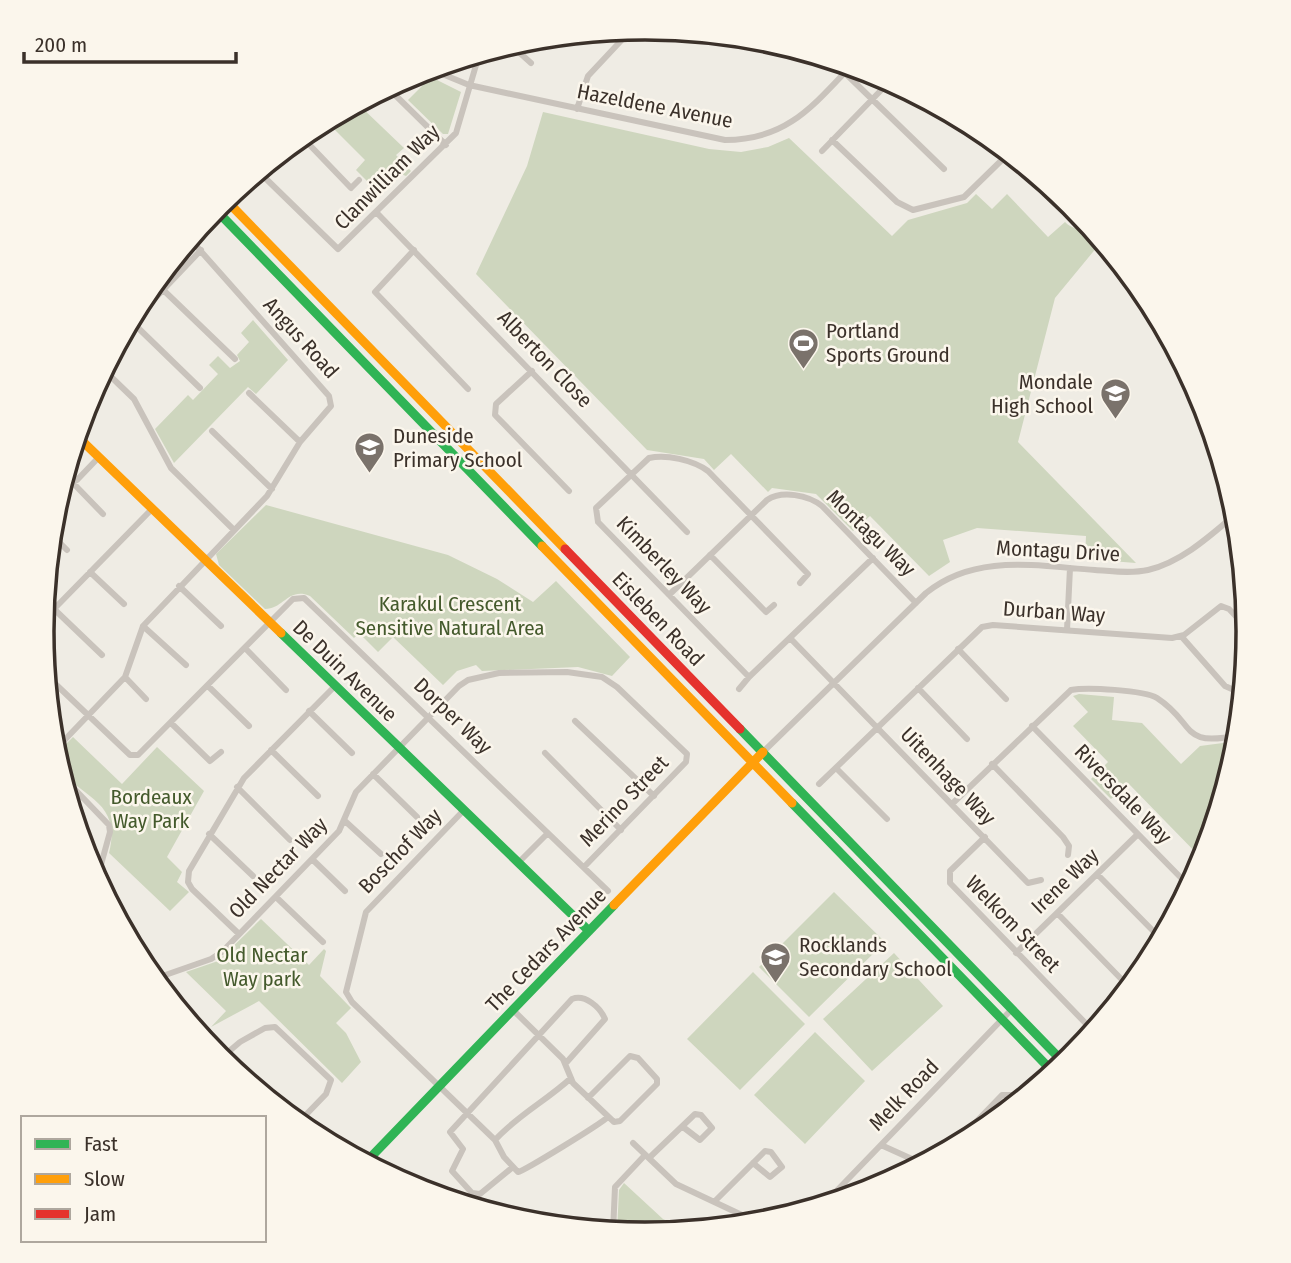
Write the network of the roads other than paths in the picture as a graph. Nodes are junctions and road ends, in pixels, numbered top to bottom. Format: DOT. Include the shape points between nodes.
graph roads {
  1 [pos="621,41"];
  2 [pos="521,54"];
  3 [pos="531,63"];
  4 [pos="475,65"];
  5 [pos="446,75"];
  6 [pos="843,75"];
  7 [pos="849,77"];
  8 [pos="469,85"];
  9 [pos="882,89"];
  10 [pos="396,96"];
  11 [pos="872,99"];
  12 [pos="577,109"];
  13 [pos="832,140"];
  14 [pos="310,145"];
  15 [pos="446,145"];
  16 [pos="822,151"];
  17 [pos="1001,160"];
  18 [pos="944,169"];
  19 [pos="266,179"];
  20 [pos="359,180"];
  21 [pos="233,207"];
  22 [pos="376,212"];
  23 [pos="223,217"];
  24 [pos="197,246"];
  25 [pos="201,250"];
  26 [pos="414,250"];
  27 [pos="164,290"];
  28 [pos="161,293"];
  29 [pos="138,328"];
  30 [pos="235,359"];
  31 [pos="531,371"];
  32 [pos="112,377"];
  33 [pos="200,388"];
  34 [pos="468,389"];
  35 [pos="248,393"];
  36 [pos="212,431"];
  37 [pos="300,442"];
  38 [pos="85,444"];
  39 [pos="99,457"];
  40 [pos="631,473"];
  41 [pos="73,483"];
  42 [pos="272,489"];
  43 [pos="569,491"];
  44 [pos="152,509"];
  45 [pos="103,514"];
  46 [pos="751,516"];
  47 [pos="1226,522"];
  48 [pos="234,530"];
  49 [pos="687,532"];
  50 [pos="61,544"];
  51 [pos="67,550"];
  52 [pos="710,555"];
  53 [pos="873,558"];
  54 [pos="205,560"];
  55 [pos="1070,568"];
  56 [pos="90,572"];
  57 [pos="800,583"];
  58 [pos="179,586"];
  59 [pos="669,595"];
  60 [pos="916,603"];
  61 [pos="124,604"];
  62 [pos="774,605"];
  63 [pos="55,608"];
  64 [pos="55,610"];
  65 [pos="1236,617"];
  66 [pos="270,623"];
  67 [pos="143,626"];
  68 [pos="221,626"];
  69 [pos="1067,631"];
  70 [pos="1181,636"];
  71 [pos="790,638"];
  72 [pos="245,648"];
  73 [pos="958,649"];
  74 [pos="102,655"];
  75 [pos="186,665"];
  76 [pos="124,677"];
  77 [pos="749,677"];
  78 [pos="834,683"];
  79 [pos="57,686"];
  80 [pos="208,686"];
  81 [pos="335,686"];
  82 [pos="918,688"];
  83 [pos="739,689"];
  84 [pos="286,690"];
  85 [pos="1233,690"];
  86 [pos="146,699"];
  87 [pos="1006,699"];
  88 [pos="309,711"];
  89 [pos="88,715"];
  90 [pos="428,717"];
  91 [pos="575,721"];
  92 [pos="171,723"];
  93 [pos="249,726"];
  94 [pos="1032,726"];
  95 [pos="877,728"];
  96 [pos="1227,737"];
  97 [pos="967,739"];
  98 [pos="65,740"];
  99 [pos="399,748"];
  100 [pos="271,750"];
  101 [pos="221,752"];
  102 [pos="763,752"];
  103 [pos="352,753"];
  104 [pos="545,753"];
  105 [pos="688,758"];
  106 [pos="753,762"];
  107 [pos="992,764"];
  108 [pos="836,768"];
  109 [pos="373,774"];
  110 [pos="819,785"];
  111 [pos="237,787"];
  112 [pos="76,790"];
  113 [pos="318,796"];
  114 [pos="654,796"];
  115 [pos="952,804"];
  116 [pos="464,810"];
  117 [pos="417,817"];
  118 [pos="887,819"];
  119 [pos="345,821"];
  120 [pos="621,830"];
  121 [pos="548,833"];
  122 [pos="209,834"];
  123 [pos="1138,834"];
  124 [pos="985,838"];
  125 [pos="290,841"];
  126 [pos="381,854"];
  127 [pos="1068,855"];
  128 [pos="312,859"];
  129 [pos="101,863"];
  130 [pos="518,863"];
  131 [pos="584,867"];
  132 [pos="1097,874"];
  133 [pos="253,876"];
  134 [pos="1182,879"];
  135 [pos="1041,880"];
  136 [pos="345,891"];
  137 [pos="608,891"];
  138 [pos="276,897"];
  139 [pos="1057,913"];
  140 [pos="589,931"];
  141 [pos="1155,932"];
  142 [pos="239,934"];
  143 [pos="323,942"];
  144 [pos="1016,953"];
  145 [pos="165,975"];
  146 [pos="1123,980"];
  147 [pos="1012,1009"];
  148 [pos="513,1010"];
  149 [pos="1002,1020"];
  150 [pos="1087,1025"];
  151 [pos="538,1035"];
  152 [pos="228,1051"];
  153 [pos="1057,1056"];
  154 [pos="566,1063"];
  155 [pos="1047,1066"];
  156 [pos="571,1078"];
  157 [pos="439,1086"];
  158 [pos="1012,1095"];
  159 [pos="588,1098"];
  160 [pos="467,1114"];
  161 [pos="306,1115"];
  162 [pos="608,1117"];
  163 [pos="977,1121"];
  164 [pos="683,1127"];
  165 [pos="495,1140"];
  166 [pos="633,1143"];
  167 [pos="881,1145"];
  168 [pos="372,1156"];
  169 [pos="647,1157"];
  170 [pos="912,1159"];
  171 [pos="753,1163"];
  172 [pos="513,1167"];
  173 [pos="837,1191"];
  174 [pos="714,1202"];
  175 [pos="741,1215"];
  176 [pos="613,1221"];
  1 -- 12 [label="street" via="589,76"];
  2 -- 3 [label="street"];
  4 -- 8 [label="street, Clanwilliam Way"];
  5 -- 8 [label="street, Hazeldene Avenue"];
  6 -- 12 [label="street, Hazeldene Avenue" via="792,123 752,139 704,137"];
  7 -- 11 [label="street"];
  8 -- 12 [label="street, Hazeldene Avenue"];
  8 -- 15 [label="street, Clanwilliam Way" via="456,133"];
  9 -- 11 [label="street"];
  10 -- 15 [label="street"];
  11 -- 13 [label="street"];
  11 -- 18 [label="street"];
  13 -- 16 [label="street"];
  13 -- 17 [label="street" via="902,207 913,210 964,197"];
  14 -- 20 [label="street" via="351,188"];
  15 -- 22 [label="street, Clanwilliam Way"];
  19 -- 22 [label="street, Clanwilliam Way" via="337,250"];
  21 -- 102 [label="main road, Eisleben Road"];
  22 -- 26 [label="street, Alberton Close"];
  23 -- 106 [label="main road, Eisleben Road"];
  24 -- 25 [label="street, Angus Road"];
  25 -- 27 [label="street"];
  25 -- 37 [label="street, Angus Road" via="329,396 329,412"];
  26 -- 31 [label="street, Alberton Close"];
  26 -- 34 [label="street" via="376,293"];
  27 -- 28 [label="street"];
  27 -- 30 [label="street"];
  29 -- 33 [label="street"];
  31 -- 40 [label="street, Alberton Close"];
  31 -- 43 [label="street" via="496,404 495,415"];
  32 -- 48 [label="street" via="134,399 171,468"];
  35 -- 37 [label="street"];
  36 -- 42 [label="street"];
  37 -- 42 [label="street, Angus Road"];
  38 -- 39 [label="main road, De Duin Avenue"];
  39 -- 41 [label="street"];
  39 -- 44 [label="main road, De Duin Avenue"];
  40 -- 46 [label="street" via="652,457 694,463 708,471"];
  40 -- 49 [label="street, Alberton Close"];
  40 -- 59 [label="street, Kimberley Way" via="598,505 596,519"];
  41 -- 45 [label="street"];
  42 -- 48 [label="street, Angus Road"];
  44 -- 54 [label="main road, De Duin Avenue"];
  44 -- 56 [label="street"];
  46 -- 52 [label="street, Montagu Way"];
  46 -- 53 [label="street, Montagu Way" via="777,495 812,499"];
  46 -- 57 [label="street" via="808,574"];
  47 -- 55 [label="street, Montagu Drive" via="1163,565 1135,572"];
  48 -- 54 [label="street, Angus Road"];
  50 -- 51 [label="street"];
  52 -- 59 [label="street, Montagu Way"];
  52 -- 62 [label="street" via="766,612"];
  53 -- 60 [label="street, Montagu Way"];
  53 -- 71 [label="street"];
  54 -- 58 [label="street, Angus Road"];
  54 -- 66 [label="main road, De Duin Avenue"];
  55 -- 60 [label="street, Montagu Drive" via="981,566 946,579"];
  55 -- 69 [label="street"];
  56 -- 61 [label="street"];
  56 -- 63 [label="street"];
  58 -- 67 [label="street, Angus Road"];
  58 -- 68 [label="street"];
  59 -- 77 [label="street, Kimberley Way"];
  60 -- 78 [label="street, Montagu Drive"];
  64 -- 74 [label="street"];
  65 -- 70 [label="street" via="1221,606"];
  66 -- 72 [label="street, Dorper Way"];
  66 -- 81 [label="main road, De Duin Avenue"];
  66 -- 90 [label="street, Dorper Way" via="293,599 304,598"];
  67 -- 75 [label="street"];
  67 -- 76 [label="street"];
  69 -- 70 [label="street, Durban Way"];
  69 -- 73 [label="street, Durban Way" via="989,626 977,630"];
  70 -- 85 [label="street"];
  71 -- 77 [label="street"];
  71 -- 78 [label="street, Uitenhage Way"];
  72 -- 80 [label="street, Dorper Way"];
  72 -- 84 [label="street"];
  73 -- 82 [label="street, Durban Way"];
  73 -- 87 [label="street"];
  76 -- 86 [label="street"];
  76 -- 89 [label="street"];
  77 -- 83 [label="street"];
  78 -- 95 [label="street, Uitenhage Way"];
  78 -- 102 [label="street, Montagu Drive"];
  79 -- 89 [label="street"];
  80 -- 92 [label="street, Dorper Way"];
  80 -- 93 [label="street"];
  81 -- 88 [label="street"];
  81 -- 99 [label="main road, De Duin Avenue"];
  82 -- 95 [label="street, Durban Way"];
  82 -- 97 [label="street"];
  88 -- 100 [label="street"];
  88 -- 103 [label="street"];
  89 -- 92 [label="street, Dorper Way" via="134,755 145,752"];
  89 -- 98 [label="street"];
  90 -- 99 [label="street, Old Nectar Way"];
  90 -- 105 [label="street, Old Nectar Way" via="459,686 484,675 583,673 602,677 617,687"];
  90 -- 121 [label="street, Dorper Way"];
  91 -- 114 [label="street"];
  92 -- 101 [label="street" via="210,761"];
  94 -- 96 [label="street" via="1063,695 1077,689 1152,695 1202,740"];
  94 -- 107 [label="street"];
  94 -- 123 [label="street, Riversdale Way"];
  95 -- 108 [label="street, Durban Way"];
  95 -- 115 [label="street, Uitenhage Way"];
  99 -- 109 [label="street, Old Nectar Way"];
  99 -- 116 [label="main road, De Duin Avenue"];
  100 -- 111 [label="street"];
  100 -- 113 [label="street"];
  102 -- 106 [label="main road, The Cedars Avenue"];
  102 -- 147 [label="main road, Eisleben Road"];
  104 -- 120 [label="street"];
  105 -- 114 [label="street, Merino Street"];
  106 -- 140 [label="main road, The Cedars Avenue"];
  106 -- 149 [label="main road, Eisleben Road"];
  107 -- 115 [label="street"];
  107 -- 127 [label="street" via="1063,837"];
  108 -- 110 [label="street, Durban Way"];
  108 -- 118 [label="street"];
  109 -- 117 [label="street"];
  109 -- 119 [label="street, Old Nectar Way" via="352,799"];
  111 -- 122 [label="street"];
  111 -- 125 [label="street"];
  112 -- 129 [label="street" via="109,825"];
  114 -- 120 [label="street, Merino Street"];
  115 -- 124 [label="street, Uitenhage Way"];
  116 -- 130 [label="main road, De Duin Avenue"];
  116 -- 157 [label="street, Boschof Way" via="367,909 346,985 352,1002"];
  119 -- 126 [label="street"];
  119 -- 128 [label="street, Old Nectar Way"];
  120 -- 131 [label="street, Merino Street"];
  121 -- 130 [label="street"];
  121 -- 131 [label="street, Dorper Way"];
  122 -- 133 [label="street"];
  122 -- 142 [label="street" via="188,882"];
  123 -- 132 [label="street, Irene Way"];
  123 -- 134 [label="street, Riversdale Way"];
  124 -- 135 [label="street, Uitenhage Way" via="1028,883"];
  124 -- 144 [label="street, Welkom Street" via="950,871 949,879"];
  128 -- 136 [label="street"];
  128 -- 138 [label="street, Old Nectar Way"];
  130 -- 140 [label="main road, De Duin Avenue"];
  131 -- 137 [label="street, Dorper Way"];
  132 -- 139 [label="street, Irene Way"];
  132 -- 141 [label="street"];
  138 -- 142 [label="street, Old Nectar Way"];
  138 -- 143 [label="street"];
  139 -- 144 [label="street, Irene Way"];
  139 -- 146 [label="street"];
  140 -- 148 [label="main road, The Cedars Avenue"];
  142 -- 145 [label="street, Old Nectar Way" via="215,958"];
  144 -- 150 [label="street, Welkom Street"];
  147 -- 149 [label="street, Melk Road"];
  147 -- 153 [label="main road, Eisleben Road"];
  148 -- 151 [label="street"];
  148 -- 157 [label="main road, The Cedars Avenue"];
  149 -- 155 [label="main road, Eisleben Road"];
  149 -- 167 [label="street, Melk Road"];
  151 -- 154 [label="street"];
  151 -- 154 [label="street" via="579,996 603,1014 603,1024"];
  151 -- 160 [label="street"];
  152 -- 161 [label="street" via="265,1028 275,1027 284,1033 331,1080 327,1094"];
  154 -- 156 [label="street"];
  156 -- 159 [label="street"];
  156 -- 165 [label="street" via="552,1096 519,1115"];
  157 -- 160 [label="street, Boschof Way"];
  157 -- 168 [label="main road, The Cedars Avenue"];
  158 -- 163 [label="street" via="1002,1095"];
  159 -- 162 [label="street"];
  159 -- 162 [label="street" via="626,1058 638,1058 657,1084 620,1121"];
  160 -- 165 [label="street, Boschof Way"];
  160 -- 172 [label="street" via="449,1133 463,1149 452,1167 454,1175 476,1194"];
  162 -- 172 [label="street" via="524,1171"];
  164 -- 164 [label="street" via="697,1114 712,1128 700,1140"];
  164 -- 169 [label="street"];
  165 -- 172 [label="street, Boschof Way"];
  166 -- 169 [label="street"];
  167 -- 170 [label="street"];
  167 -- 173 [label="street, Melk Road"];
  169 -- 174 [label="street" via="676,1184"];
  169 -- 176 [label="street" via="615,1187"];
  171 -- 171 [label="street" via="767,1151 782,1167 770,1177"];
  171 -- 174 [label="street"];
  174 -- 175 [label="street"];
}
